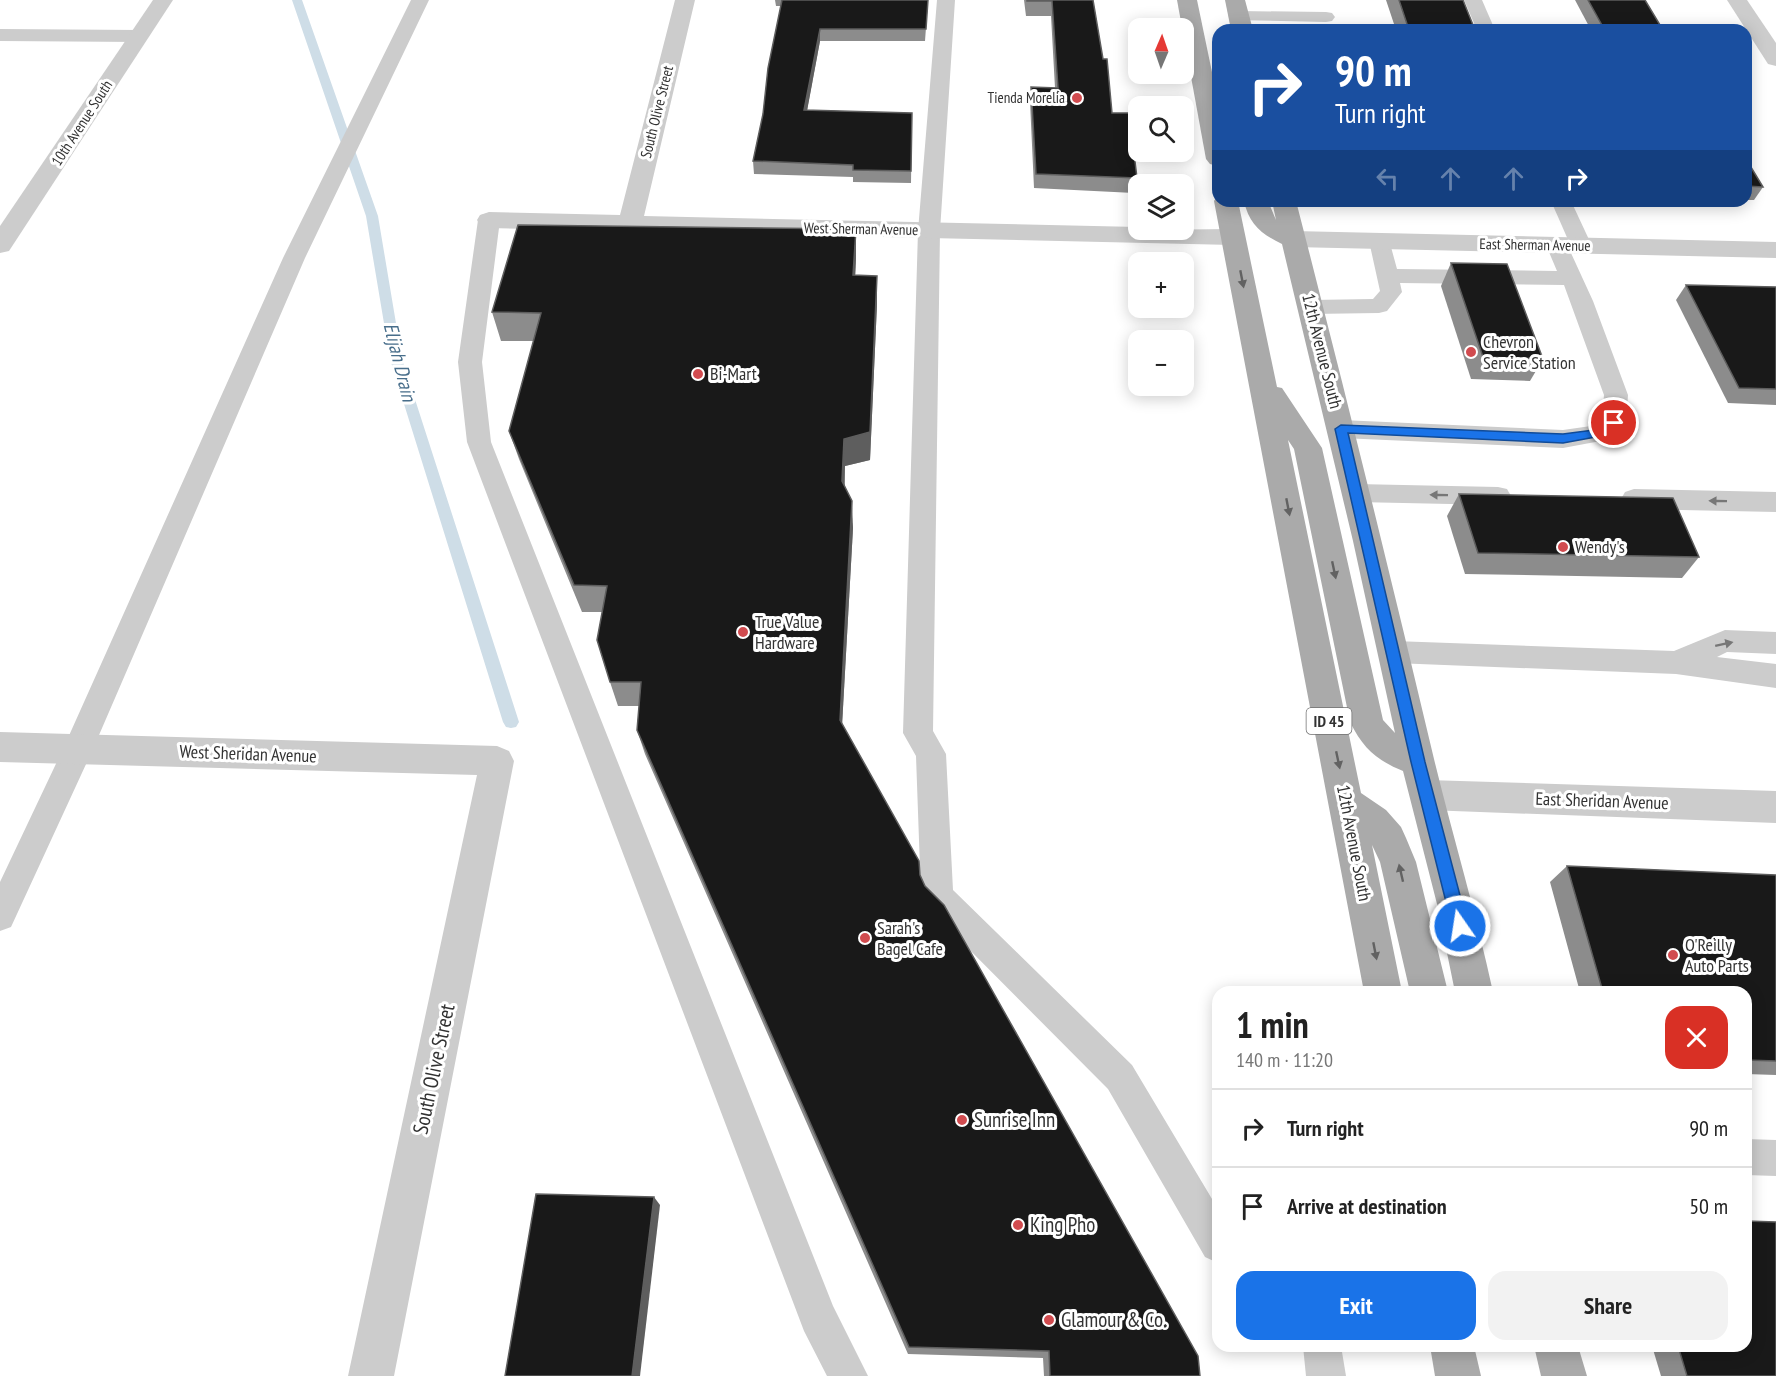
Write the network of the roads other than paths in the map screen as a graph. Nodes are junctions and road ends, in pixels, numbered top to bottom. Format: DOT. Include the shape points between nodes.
graph roads {
  1 [pos="163,0"];
  2 [pos="420,0"];
  3 [pos="685,0"];
  4 [pos="946,0"];
  5 [pos="1187,0"];
  6 [pos="1473,0"];
  7 [pos="1737,0"];
  8 [pos="1239,15"];
  9 [pos="1326,17"];
  10 [pos="1483,24"];
  11 [pos="0,36"];
  12 [pos="139,36"];
  13 [pos="1776,59"];
  14 [pos="1211,92"];
  15 [pos="1227,207"];
  16 [pos="1257,207"];
  17 [pos="1285,207"];
  18 [pos="1562,207"];
  19 [pos="12,212"];
  20 [pos="489,220"];
  21 [pos="630,224"];
  22 [pos="929,231"];
  23 [pos="1233,237"];
  24 [pos="1293,239"];
  25 [pos="1380,241"];
  26 [pos="0,245"];
  27 [pos="1569,245"];
  28 [pos="1776,250"];
  29 [pos="1389,276"];
  30 [pos="1571,278"];
  31 [pos="1311,306"];
  32 [pos="1263,381"];
  33 [pos="1341,429"];
  34 [pos="1356,493"];
  35 [pos="1524,496"];
  36 [pos="1608,498"];
  37 [pos="1776,502"];
  38 [pos="1776,643"];
  39 [pos="1394,652"];
  40 [pos="1676,663"];
  41 [pos="1776,676"];
  42 [pos="0,747"];
  43 [pos="78,749"];
  44 [pos="497,761"];
  45 [pos="1418,762"];
  46 [pos="1427,795"];
  47 [pos="1347,803"];
  48 [pos="1776,807"];
  49 [pos="0,916"];
  50 [pos="1382,986"];
  51 [pos="1428,986"];
  52 [pos="1473,986"];
  53 [pos="1752,1157"];
  54 [pos="1776,1158"];
  55 [pos="1212,1234"];
  56 [pos="1323,1352"];
  57 [pos="1453,1352"];
  58 [pos="1558,1352"];
  59 [pos="371,1376"];
  60 [pos="848,1376"];
  61 [pos="1326,1376"];
  62 [pos="1458,1376"];
  63 [pos="1564,1376"];
  1 -- 12 [label="street, 10th Avenue South"];
  2 -- 43 [label="lane" via="294,258"];
  3 -- 21 [label="street, South Olive Street"];
  4 -- 22 [label="lane"];
  5 -- 14 [label="main road"];
  6 -- 10 [label="lane"];
  7 -- 13 [label="street"];
  8 -- 9 [label="lane"];
  11 -- 12 [label="lane"];
  12 -- 19 [label="street, 10th Avenue South"];
  15 -- 23 [label="main road, 12th Avenue South / ID 45"];
  16 -- 24 [label="main road" via="1264,223"];
  17 -- 24 [label="main road, 12th Avenue South"];
  18 -- 27 [label="lane"];
  19 -- 26 [label="street, 10th Avenue South"];
  20 -- 21 [label="street, West Sherman Avenue"];
  20 -- 60 [label="lane" via="470,362 479,442 818,1317"];
  21 -- 22 [label="street, West Sherman Avenue"];
  22 -- 23 [label="street, West Sherman Avenue"];
  22 -- 55 [label="lane" via="918,732 931,754 937,896 1120,1077"];
  23 -- 32 [label="main road, 12th Avenue South / ID 45, one-way"];
  24 -- 25 [label="street, East Sherman Avenue"];
  24 -- 31 [label="main road, 12th Avenue South"];
  25 -- 27 [label="street, East Sherman Avenue"];
  25 -- 29 [label="lane"];
  27 -- 28 [label="street, East Sherman Avenue"];
  27 -- 30 [label="lane"];
  29 -- 30 [label="lane"];
  29 -- 31 [label="lane" via="1390,292 1379,306"];
  30 -- 33 [label="lane" via="1616,395 1614,423 1597,434 1563,439"];
  31 -- 33 [label="main road, 12th Avenue South"];
  32 -- 45 [label="main road, one-way" via="1308,448 1367,722 1375,738 1388,749"];
  32 -- 47 [label="main road, 12th Avenue South / ID 45, one-way"];
  33 -- 34 [label="main road, 12th Avenue South"];
  35 -- 34 [label="lane, one-way"];
  34 -- 39 [label="main road, 12th Avenue South"];
  37 -- 36 [label="lane, one-way"];
  40 -- 38 [label="lane, one-way" via="1725,642"];
  39 -- 40 [label="lane"];
  39 -- 45 [label="main road, 12th Avenue South"];
  40 -- 41 [label="lane"];
  42 -- 43 [label="street, West Sheridan Avenue"];
  43 -- 44 [label="street, West Sheridan Avenue"];
  43 -- 49 [label="lane"];
  44 -- 59 [label="street, South Olive Street"];
  45 -- 46 [label="main road, 12th Avenue South"];
  46 -- 48 [label="street, East Sheridan Avenue"];
  46 -- 52 [label="main road, 12th Avenue South"];
  47 -- 50 [label="main road, 12th Avenue South / ID 45, one-way"];
  51 -- 47 [label="main road, one-way" via="1398,862 1388,838 1373,821"];
  53 -- 54 [label="lane"];
  56 -- 61 [label="lane"];
  57 -- 62 [label="main road"];
  58 -- 63 [label="main road"];
}
